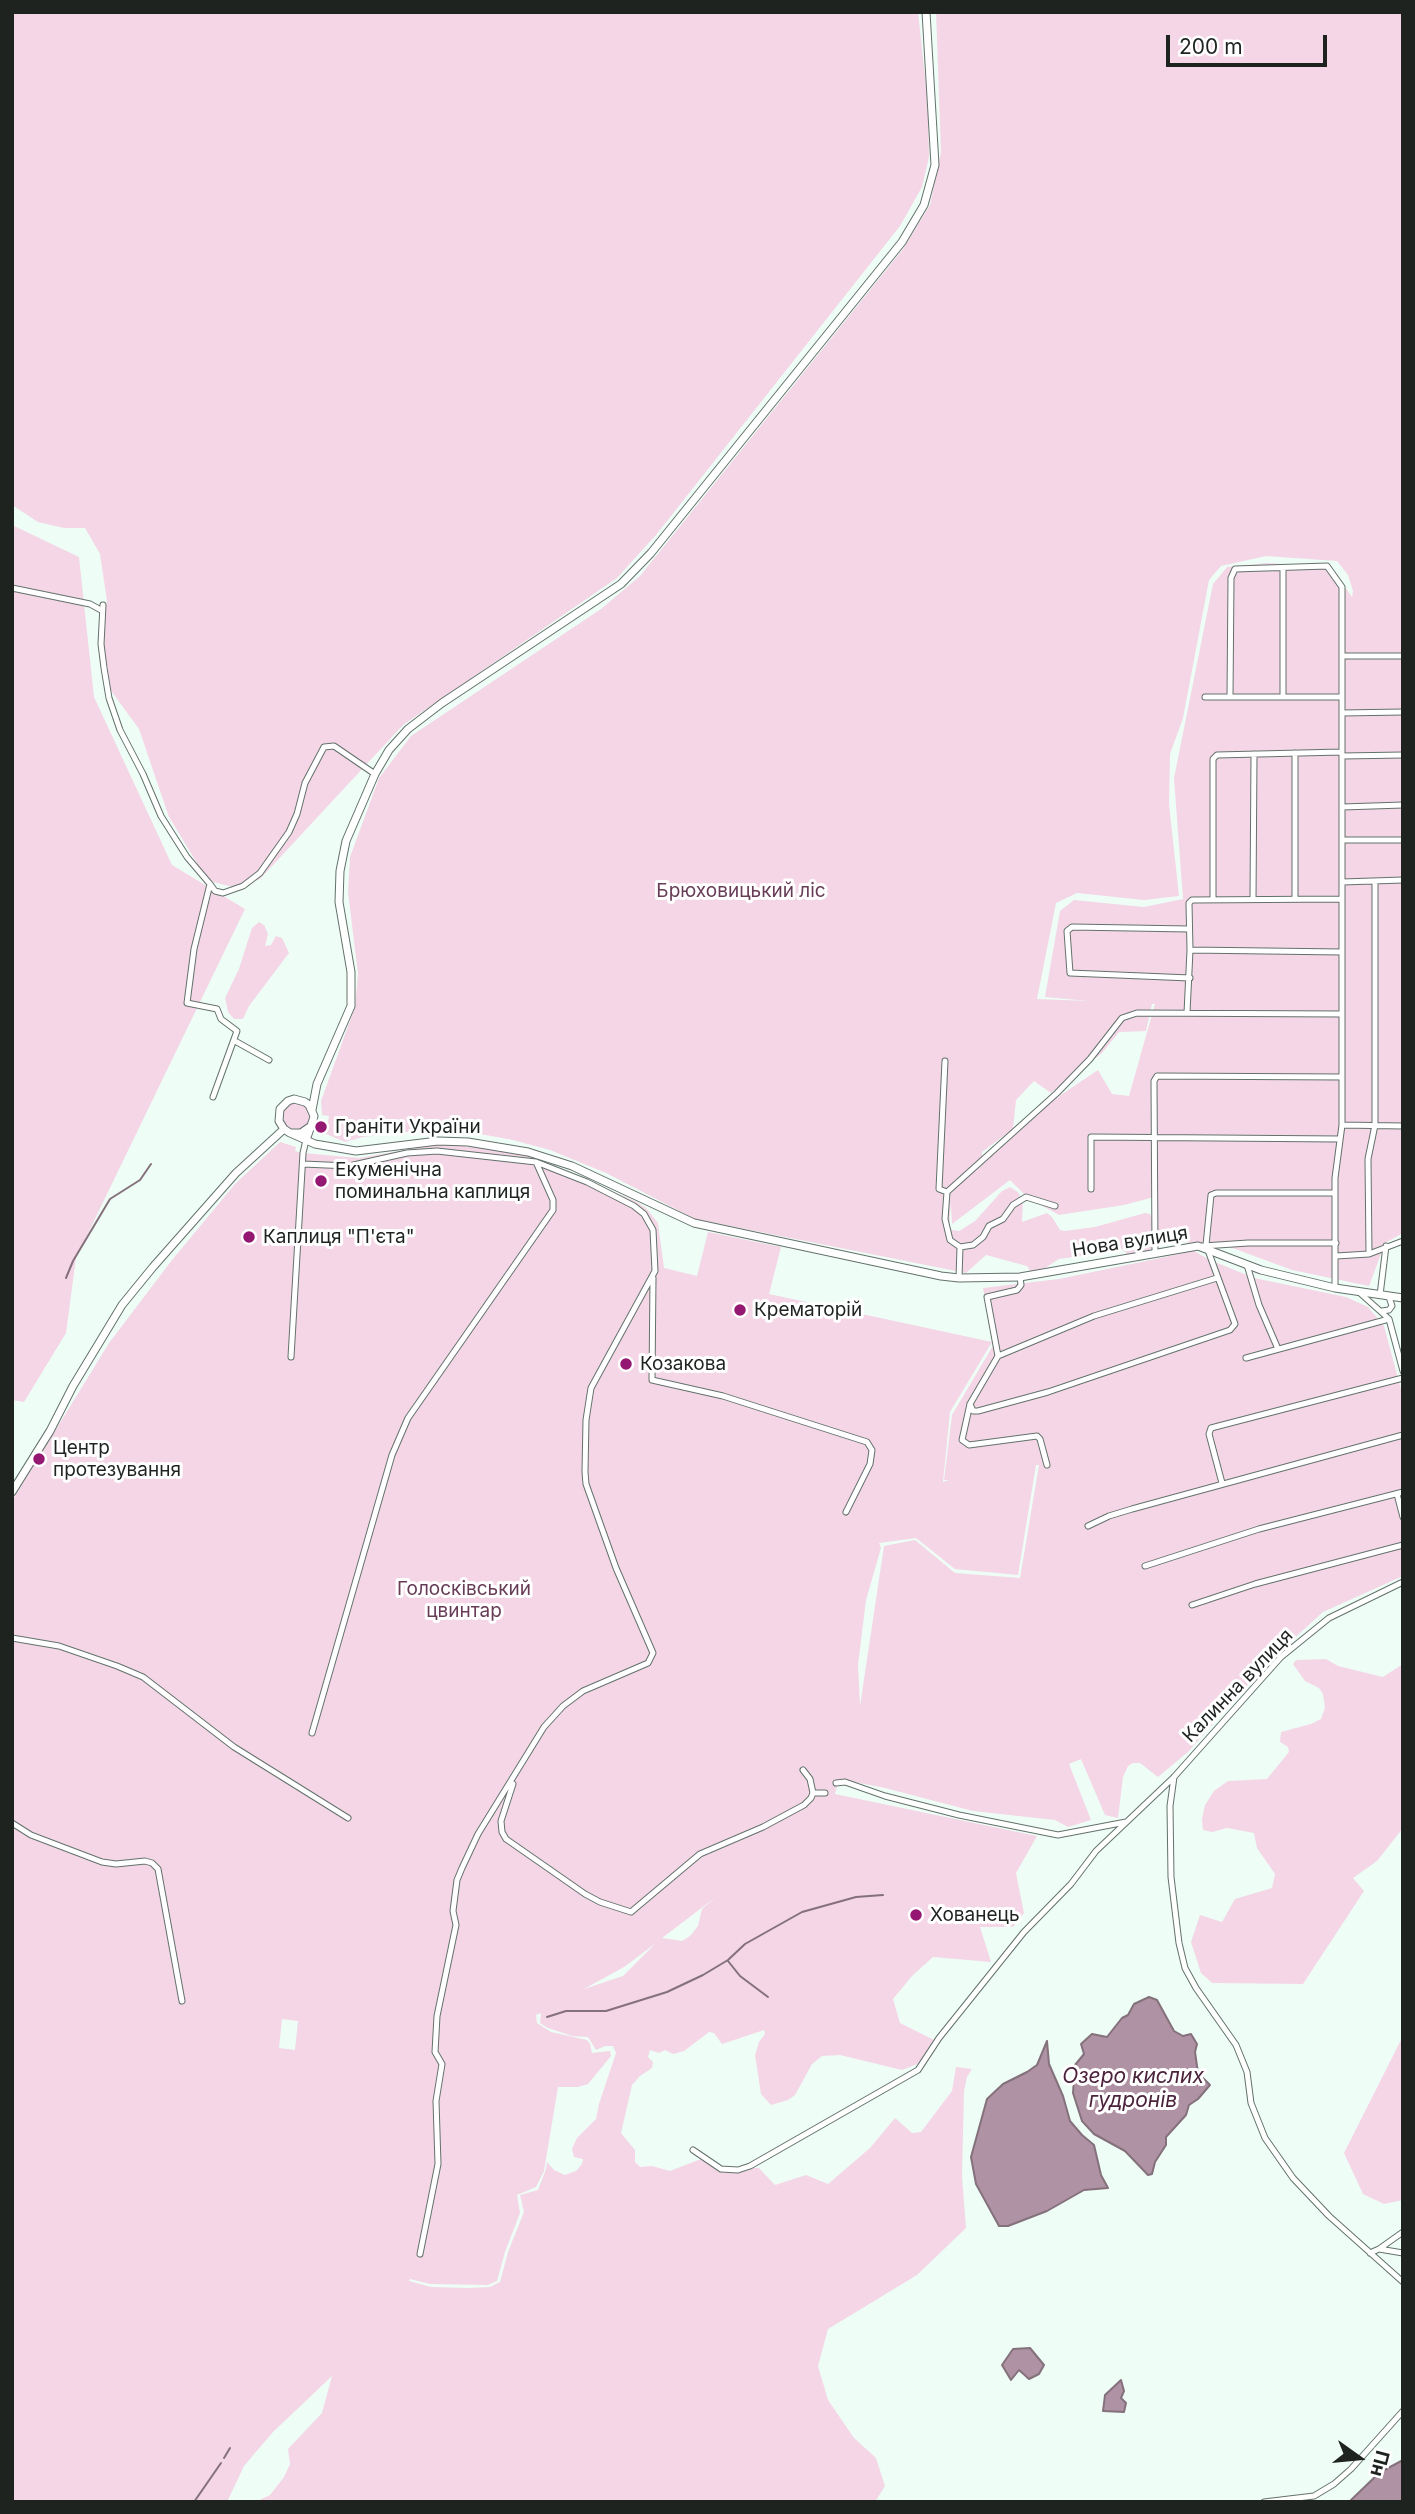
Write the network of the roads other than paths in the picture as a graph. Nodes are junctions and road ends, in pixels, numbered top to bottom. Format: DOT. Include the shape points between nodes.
graph roads {
  1 [pos="926,12"];
  2 [pos="1283,568"];
  3 [pos="12,588"];
  4 [pos="1342,656"];
  5 [pos="1403,656"];
  6 [pos="1205,697"];
  7 [pos="1230,697"];
  8 [pos="1283,697"];
  9 [pos="1342,697"];
  10 [pos="1403,712"];
  11 [pos="1342,713"];
  12 [pos="1295,753"];
  13 [pos="1254,754"];
  14 [pos="1342,754"];
  15 [pos="1403,755"];
  16 [pos="375,774"];
  17 [pos="1403,805"];
  18 [pos="1342,807"];
  19 [pos="1342,840"];
  20 [pos="1403,840"];
  21 [pos="1403,880"];
  22 [pos="1375,881"];
  23 [pos="1342,882"];
  24 [pos="210,884"];
  25 [pos="1213,899"];
  26 [pos="1254,899"];
  27 [pos="1295,899"];
  28 [pos="1342,899"];
  29 [pos="1189,929"];
  30 [pos="1190,950"];
  31 [pos="1342,952"];
  32 [pos="1190,978"];
  33 [pos="1187,1013"];
  34 [pos="1342,1014"];
  35 [pos="235,1041"];
  36 [pos="269,1060"];
  37 [pos="944,1061"];
  38 [pos="1342,1077"];
  39 [pos="317,1084"];
  40 [pos="213,1097"];
  41 [pos="294,1099"];
  42 [pos="312,1110"];
  43 [pos="1342,1125"];
  44 [pos="1375,1125"];
  45 [pos="311,1126"];
  46 [pos="1403,1126"];
  47 [pos="287,1131"];
  48 [pos="1155,1138"];
  49 [pos="1340,1139"];
  50 [pos="306,1140"];
  51 [pos="536,1163"];
  52 [pos="303,1164"];
  53 [pos="1091,1189"];
  54 [pos="947,1192"];
  55 [pos="1335,1193"];
  56 [pos="1055,1206"];
  57 [pos="1403,1241"];
  58 [pos="1336,1242"];
  59 [pos="1386,1246"];
  60 [pos="960,1247"];
  61 [pos="1204,1247"];
  62 [pos="1156,1252"];
  63 [pos="1369,1254"];
  64 [pos="1336,1256"];
  65 [pos="1247,1265"];
  66 [pos="653,1276"];
  67 [pos="1020,1277"];
  68 [pos="959,1278"];
  69 [pos="1217,1278"];
  70 [pos="1335,1288"];
  71 [pos="1402,1298"];
  72 [pos="1384,1301"];
  73 [pos="1382,1311"];
  74 [pos="1389,1319"];
  75 [pos="1278,1349"];
  76 [pos="998,1356"];
  77 [pos="291,1357"];
  78 [pos="1247,1358"];
  79 [pos="1403,1371"];
  80 [pos="1403,1378"];
  81 [pos="970,1404"];
  82 [pos="1403,1435"];
  83 [pos="1047,1465"];
  84 [pos="1222,1483"];
  85 [pos="12,1492"];
  86 [pos="1400,1493"];
  87 [pos="846,1511"];
  88 [pos="1403,1517"];
  89 [pos="1088,1526"];
  90 [pos="1403,1545"];
  91 [pos="1145,1566"];
  92 [pos="1403,1582"];
  93 [pos="1192,1605"];
  94 [pos="12,1638"];
  95 [pos="312,1733"];
  96 [pos="803,1770"];
  97 [pos="517,1771"];
  98 [pos="1174,1777"];
  99 [pos="836,1783"];
  100 [pos="813,1793"];
  101 [pos="825,1793"];
  102 [pos="348,1818"];
  103 [pos="1126,1822"];
  104 [pos="12,1823"];
  105 [pos="182,2001"];
  106 [pos="693,2150"];
  107 [pos="1403,2232"];
  108 [pos="1379,2249"];
  109 [pos="1370,2253"];
  110 [pos="1403,2253"];
  111 [pos="420,2254"];
  112 [pos="1403,2282"];
  113 [pos="1403,2411"];
  114 [pos="1264,2502"];
  1 -- 16 [label="street" via="934,165 924,205 902,242 621,584 408,729"];
  2 -- 4 [label="street" via="1327,566 1342,587"];
  2 -- 7 [label="street" via="1235,569 1231,578"];
  2 -- 8 [label="street"];
  3 -- 24 [label="street" via="102,607 104,668 120,730 161,816"];
  4 -- 5 [label="street"];
  4 -- 9 [label="street"];
  6 -- 7 [label="street"];
  7 -- 8 [label="street"];
  8 -- 9 [label="street"];
  9 -- 11 [label="street"];
  10 -- 11 [label="street"];
  11 -- 14 [label="street"];
  12 -- 13 [label="street"];
  12 -- 14 [label="street"];
  12 -- 27 [label="street"];
  13 -- 25 [label="street" via="1213,759"];
  13 -- 26 [label="street"];
  14 -- 15 [label="street"];
  14 -- 18 [label="street"];
  16 -- 24 [label="street" via="334,746 324,747 305,783 289,832 260,873 223,893"];
  16 -- 39 [label="street" via="346,841 340,871 339,902 351,972 351,1006"];
  17 -- 18 [label="street"];
  18 -- 19 [label="street"];
  19 -- 20 [label="street"];
  19 -- 23 [label="street"];
  21 -- 22 [label="street"];
  22 -- 23 [label="street"];
  22 -- 44 [label="street"];
  23 -- 28 [label="street"];
  24 -- 35 [label="street" via="187,1003 217,1009 221,1019 237,1031"];
  25 -- 26 [label="street"];
  25 -- 29 [label="street" via="1189,903"];
  26 -- 27 [label="street"];
  27 -- 28 [label="street"];
  28 -- 31 [label="street"];
  29 -- 30 [label="street"];
  29 -- 32 [label="street" via="1072,927 1068,931 1070,973"];
  30 -- 31 [label="street"];
  30 -- 32 [label="street"];
  31 -- 34 [label="street"];
  32 -- 33 [label="street"];
  33 -- 34 [label="street"];
  33 -- 54 [label="street" via="1137,1013 1122,1018 1058,1093"];
  34 -- 38 [label="street"];
  35 -- 36 [label="street"];
  35 -- 40 [label="street"];
  37 -- 54 [label="street" via="939,1189"];
  38 -- 43 [label="street"];
  38 -- 48 [label="street" via="1157,1076"];
  39 -- 41 [label="street" via="306,1096"];
  39 -- 42 [label="street"];
  41 -- 42 [label="street" via="305,1101"];
  41 -- 47 [label="street" via="280,1110 279,1121"];
  42 -- 45 [label="street"];
  43 -- 44 [label="street"];
  43 -- 49 [label="street"];
  44 -- 46 [label="street"];
  44 -- 63 [label="street" via="1368,1159"];
  45 -- 47 [label="street" via="301,1133"];
  45 -- 50 [label="street"];
  47 -- 50 [label="street, Нова вулиця"];
  47 -- 85 [label="street" via="236,1173 122,1305"];
  48 -- 49 [label="street"];
  48 -- 53 [label="street" via="1091,1137"];
  48 -- 62 [label="street"];
  49 -- 55 [label="street"];
  50 -- 52 [label="street"];
  50 -- 68 [label="street, Нова вулиця" via="356,1151 438,1141 528,1152 582,1170 694,1223"];
  51 -- 52 [label="street" via="437,1151 349,1166"];
  51 -- 66 [label="street" via="586,1182 644,1214 653,1230"];
  51 -- 95 [label="street" via="553,1210 408,1418 392,1455"];
  52 -- 77 [label="street"];
  54 -- 60 [label="street" via="945,1219 950,1240"];
  55 -- 58 [label="street"];
  55 -- 61 [label="street" via="1211,1195"];
  56 -- 60 [label="street" via="1026,1197 973,1245"];
  57 -- 59 [label="street"];
  58 -- 61 [label="street"];
  58 -- 64 [label="street"];
  59 -- 63 [label="street"];
  59 -- 72 [label="street"];
  60 -- 68 [label="street"];
  61 -- 62 [label="street, Нова вулиця"];
  61 -- 65 [label="street, Нова вулиця"];
  61 -- 69 [label="street"];
  62 -- 67 [label="street, Нова вулиця"];
  63 -- 64 [label="street"];
  64 -- 70 [label="street"];
  65 -- 70 [label="street, Нова вулиця"];
  65 -- 75 [label="street"];
  66 -- 87 [label="street" via="652,1380 723,1396 867,1442 872,1450 870,1464"];
  66 -- 97 [label="street" via="591,1388 586,1420 586,1484 653,1653 648,1663 583,1691 563,1706"];
  67 -- 68 [label="street, Нова вулиця"];
  67 -- 76 [label="street" via="1017,1290 987,1297"];
  69 -- 76 [label="street" via="1094,1316"];
  69 -- 81 [label="street" via="1235,1324 1230,1330 1048,1392 978,1411"];
  70 -- 72 [label="street, Нова вулиця"];
  71 -- 72 [label="street, Нова вулиця"];
  72 -- 73 [label="street"];
  72 -- 73 [label="street"];
  72 -- 74 [label="street"];
  73 -- 74 [label="street"];
  74 -- 75 [label="street"];
  74 -- 79 [label="street"];
  75 -- 78 [label="street"];
  76 -- 81 [label="street"];
  80 -- 84 [label="street" via="1211,1428"];
  81 -- 83 [label="street" via="961,1435 964,1443 1037,1436"];
  82 -- 84 [label="street"];
  84 -- 89 [label="street"];
  86 -- 88 [label="street"];
  86 -- 91 [label="street" via="1238,1535"];
  90 -- 93 [label="street"];
  92 -- 98 [label="street, Калинна вулиця" via="1329,1618 1282,1657"];
  94 -- 102 [label="street" via="59,1646 142,1677 234,1747"];
  96 -- 100 [label="street"];
  97 -- 100 [label="street" via="504,1808 502,1832 506,1839 585,1894 631,1912 701,1854 763,1827 809,1800"];
  97 -- 111 [label="street" via="470,1848 457,1880 456,1925 435,2040 442,2064 436,2101 438,2164"];
  98 -- 103 [label="street, Калинна вулиця"];
  98 -- 109 [label="street" via="1171,1877 1185,1968 1236,2045 1265,2138 1293,2178"];
  99 -- 103 [label="street" via="1058,1835"];
  100 -- 101 [label="street"];
  103 -- 106 [label="street, Калинна вулиця" via="1024,1932 918,2070 750,2166 721,2169"];
  104 -- 105 [label="street" via="102,1862 145,1861 158,1869"];
  107 -- 108 [label="street"];
  108 -- 109 [label="street"];
  108 -- 110 [label="street"];
  109 -- 112 [label="street"];
  113 -- 114 [label="street" via="1334,2484 1314,2496"];
}
